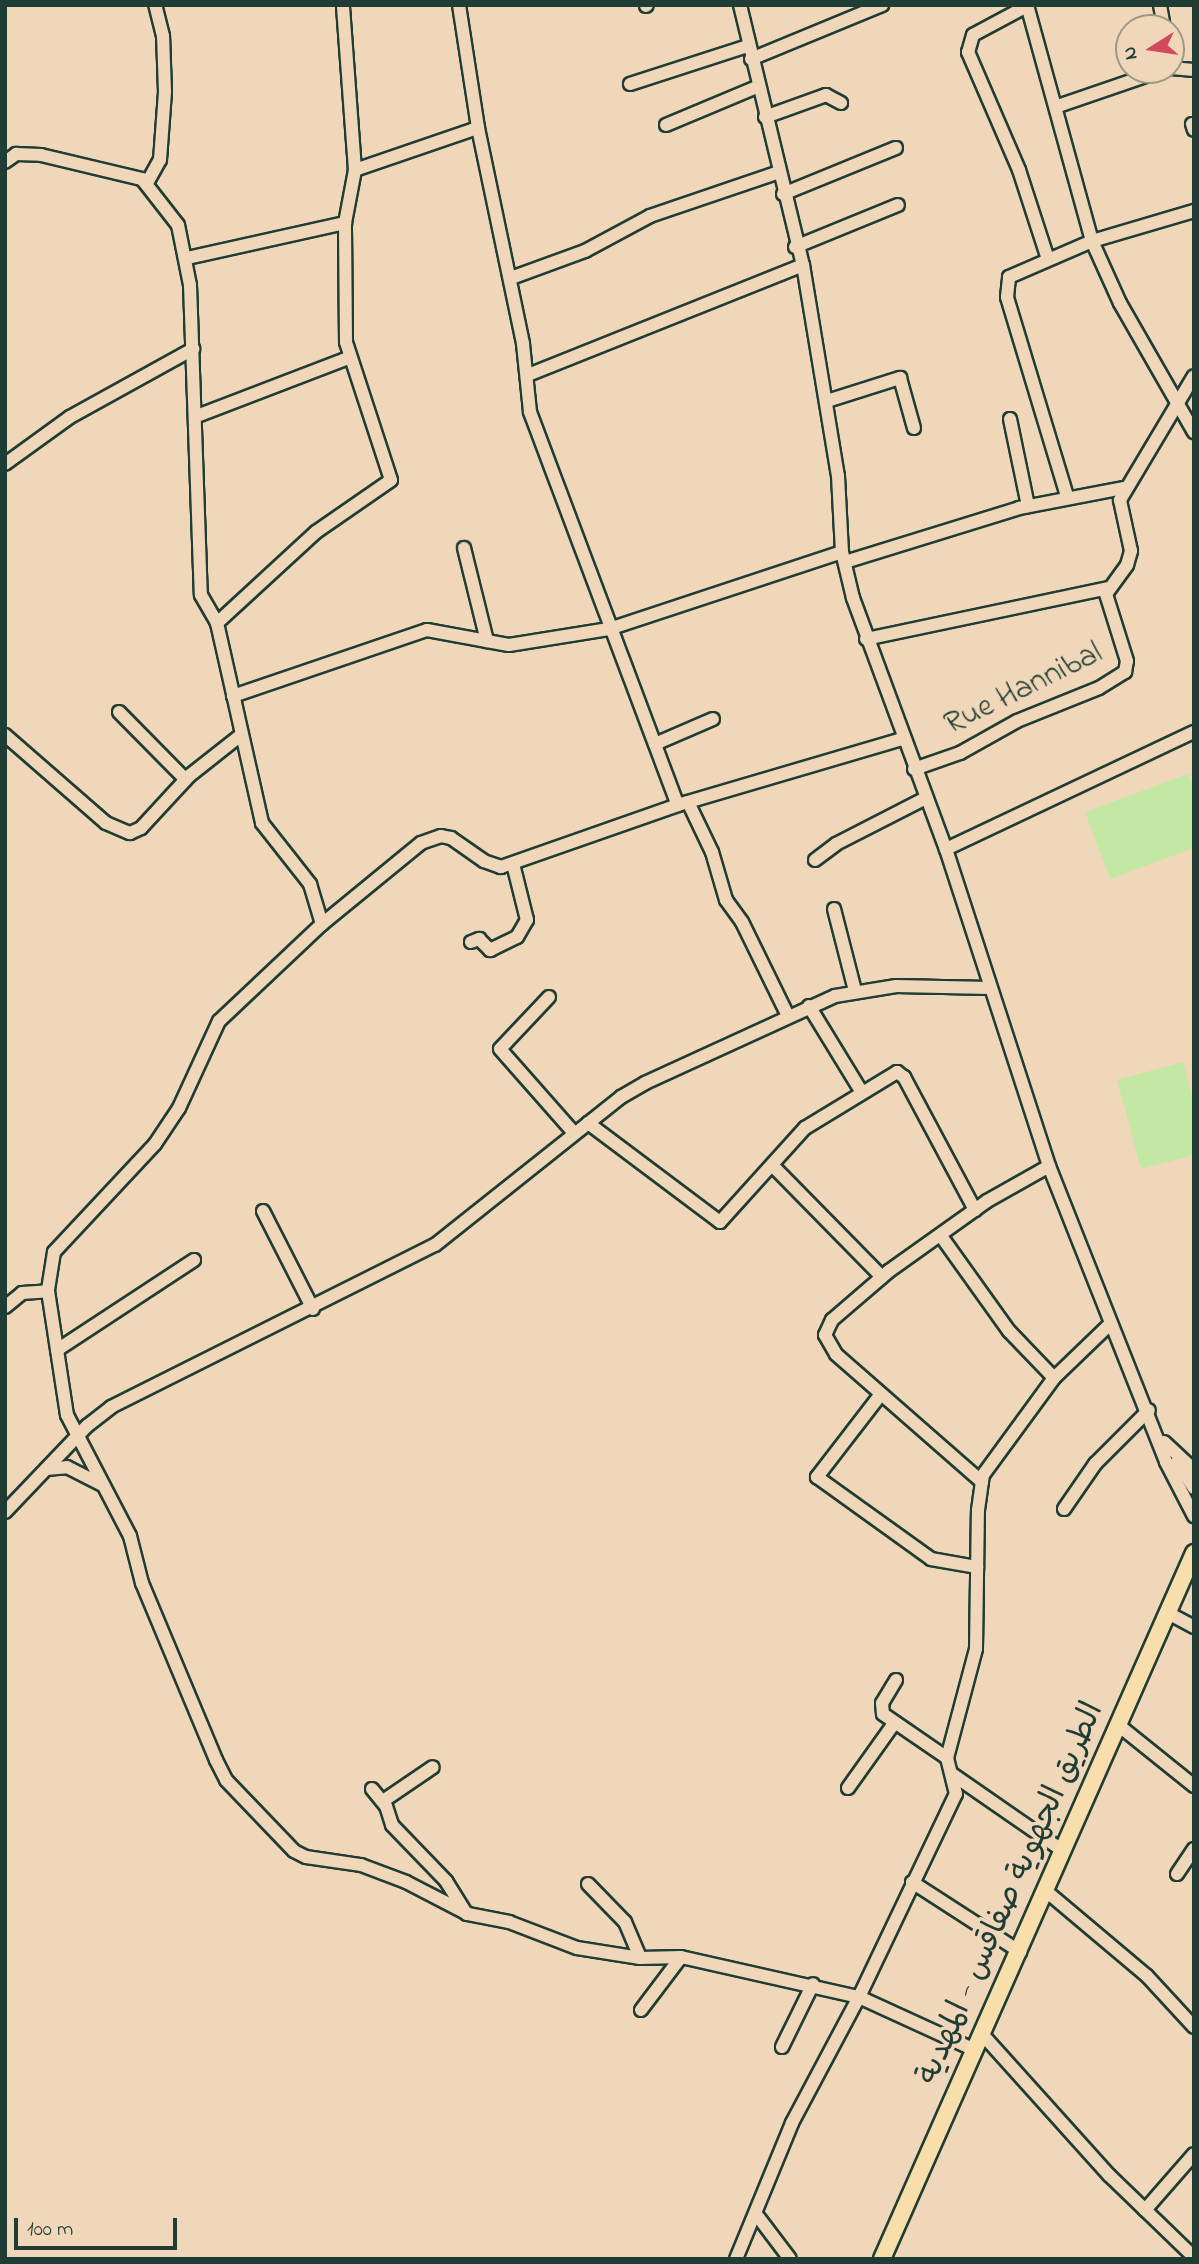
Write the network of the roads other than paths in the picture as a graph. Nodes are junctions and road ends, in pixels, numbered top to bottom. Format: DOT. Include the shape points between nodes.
graph roads {
  1 [pos="155,5"];
  2 [pos="343,5"];
  3 [pos="459,5"];
  4 [pos="740,5"];
  5 [pos="882,5"];
  6 [pos="1027,6"];
  7 [pos="750,52"];
  8 [pos="630,84"];
  9 [pos="1122,84"];
  10 [pos="757,87"];
  11 [pos="841,103"];
  12 [pos="1058,106"];
  13 [pos="765,117"];
  14 [pos="666,125"];
  15 [pos="478,128"];
  16 [pos="896,148"];
  17 [pos="5,162"];
  18 [pos="355,170"];
  19 [pos="779,172"];
  20 [pos="147,183"];
  21 [pos="783,194"];
  22 [pos="898,205"];
  23 [pos="1194,211"];
  24 [pos="345,223"];
  25 [pos="1092,241"];
  26 [pos="794,247"];
  27 [pos="187,258"];
  28 [pos="1048,259"];
  29 [pos="803,265"];
  30 [pos="511,278"];
  31 [pos="193,349"];
  32 [pos="348,358"];
  33 [pos="528,375"];
  34 [pos="1194,376"];
  35 [pos="827,401"];
  36 [pos="1177,401"];
  37 [pos="197,416"];
  38 [pos="1010,419"];
  39 [pos="914,428"];
  40 [pos="1194,432"];
  41 [pos="5,464"];
  42 [pos="1124,488"];
  43 [pos="1067,496"];
  44 [pos="1028,506"];
  45 [pos="464,548"];
  46 [pos="844,557"];
  47 [pos="1107,588"];
  48 [pos="216,623"];
  49 [pos="609,629"];
  50 [pos="866,639"];
  51 [pos="487,641"];
  52 [pos="233,696"];
  53 [pos="120,712"];
  54 [pos="713,719"];
  55 [pos="1194,732"];
  56 [pos="5,735"];
  57 [pos="241,735"];
  58 [pos="902,739"];
  59 [pos="655,744"];
  60 [pos="914,769"];
  61 [pos="186,780"];
  62 [pos="924,799"];
  63 [pos="683,804"];
  64 [pos="946,849"];
  65 [pos="815,860"];
  66 [pos="513,864"];
  67 [pos="834,909"];
  68 [pos="322,924"];
  69 [pos="471,942"];
  70 [pos="990,988"];
  71 [pos="855,991"];
  72 [pos="549,997"];
  73 [pos="809,1006"];
  74 [pos="788,1016"];
  75 [pos="861,1091"];
  76 [pos="588,1123"];
  77 [pos="574,1133"];
  78 [pos="772,1165"];
  79 [pos="1049,1166"];
  80 [pos="975,1210"];
  81 [pos="263,1211"];
  82 [pos="941,1236"];
  83 [pos="194,1260"];
  84 [pos="882,1277"];
  85 [pos="48,1291"];
  86 [pos="5,1307"];
  87 [pos="313,1309"];
  88 [pos="1109,1325"];
  89 [pos="57,1350"];
  90 [pos="1054,1378"];
  91 [pos="881,1394"];
  92 [pos="1149,1410"];
  93 [pos="1158,1433"];
  94 [pos="78,1437"];
  95 [pos="1171,1453"];
  96 [pos="46,1469"];
  97 [pos="1194,1470"];
  98 [pos="982,1482"];
  99 [pos="104,1487"];
  100 [pos="1194,1488"];
  101 [pos="1064,1509"];
  102 [pos="5,1512"];
  103 [pos="1194,1516"];
  104 [pos="1194,1553"];
  105 [pos="977,1567"];
  106 [pos="1168,1612"];
  107 [pos="1194,1627"];
  108 [pos="896,1680"];
  109 [pos="1117,1724"];
  110 [pos="893,1725"];
  111 [pos="947,1758"];
  112 [pos="433,1768"];
  113 [pos="952,1774"];
  114 [pos="1194,1786"];
  115 [pos="848,1788"];
  116 [pos="372,1789"];
  117 [pos="383,1801"];
  118 [pos="1194,1849"];
  119 [pos="1063,1851"];
  120 [pos="1177,1874"];
  121 [pos="912,1882"];
  122 [pos="588,1884"];
  123 [pos="1045,1891"];
  124 [pos="468,1914"];
  125 [pos="1020,1952"];
  126 [pos="681,1957"];
  127 [pos="640,1958"];
  128 [pos="813,1984"];
  129 [pos="859,1997"];
  130 [pos="641,2010"];
  131 [pos="1194,2027"];
  132 [pos="982,2034"];
  133 [pos="782,2047"];
  134 [pos="975,2050"];
  135 [pos="1194,2154"];
  136 [pos="1145,2210"];
  137 [pos="756,2214"];
  138 [pos="1194,2257"];
  139 [pos="736,2259"];
  140 [pos="790,2259"];
  141 [pos="882,2259"];
  1 -- 20 [label="street" via="163,36 165,92 160,160"];
  2 -- 18 [label="street"];
  3 -- 15 [label="street"];
  4 -- 7 [label="street"];
  5 -- 7 [label="street"];
  6 -- 12 [label="street"];
  6 -- 28 [label="street" via="973,35 968,52 1019,170"];
  7 -- 8 [label="street"];
  7 -- 10 [label="street"];
  9 -- 12 [label="street"];
  10 -- 13 [label="street"];
  10 -- 14 [label="street"];
  11 -- 13 [label="street" via="826,95"];
  12 -- 25 [label="street"];
  13 -- 19 [label="street"];
  15 -- 18 [label="street"];
  15 -- 30 [label="street"];
  16 -- 21 [label="street"];
  17 -- 20 [label="street" via="16,155 41,155 129,174"];
  18 -- 24 [label="street"];
  19 -- 21 [label="street"];
  19 -- 30 [label="street" via="650,216 585,251"];
  20 -- 27 [label="street" via="172,216"];
  21 -- 26 [label="street"];
  22 -- 26 [label="street"];
  23 -- 25 [label="street"];
  24 -- 27 [label="street"];
  24 -- 32 [label="street"];
  25 -- 28 [label="street"];
  25 -- 36 [label="street" via="1120,303"];
  26 -- 29 [label="street"];
  27 -- 31 [label="street"];
  28 -- 43 [label="street" via="1009,277 1007,297"];
  29 -- 33 [label="street"];
  29 -- 35 [label="street"];
  30 -- 33 [label="street"];
  31 -- 37 [label="street"];
  31 -- 41 [label="street" via="70,417"];
  32 -- 37 [label="street"];
  32 -- 48 [label="street" via="391,480 316,532"];
  33 -- 49 [label="street" via="537,436"];
  34 -- 36 [label="street"];
  35 -- 39 [label="street" via="900,378"];
  35 -- 46 [label="street"];
  36 -- 40 [label="street"];
  36 -- 42 [label="street"];
  37 -- 48 [label="street" via="199,579 205,606"];
  38 -- 44 [label="street"];
  42 -- 43 [label="street"];
  42 -- 47 [label="street" via="1120,515 1131,551 1127,565"];
  43 -- 44 [label="street"];
  44 -- 46 [label="street"];
  45 -- 51 [label="street"];
  46 -- 49 [label="street"];
  46 -- 50 [label="street"];
  47 -- 50 [label="street"];
  47 -- 60 [label="street, Rue Hannibal" via="1127,661 1121,676 1017,721 960,753"];
  48 -- 52 [label="street"];
  49 -- 51 [label="street" via="509,645"];
  49 -- 59 [label="street"];
  50 -- 58 [label="street"];
  51 -- 52 [label="street" via="427,630"];
  52 -- 57 [label="street"];
  53 -- 61 [label="street"];
  54 -- 59 [label="street"];
  55 -- 64 [label="street"];
  56 -- 61 [label="street" via="122,831 135,833"];
  57 -- 61 [label="street"];
  57 -- 68 [label="street" via="262,823 310,884"];
  58 -- 60 [label="street"];
  58 -- 63 [label="street"];
  59 -- 63 [label="street"];
  60 -- 62 [label="street"];
  62 -- 64 [label="street"];
  62 -- 65 [label="street" via="836,844"];
  63 -- 66 [label="street"];
  63 -- 74 [label="street" via="712,852 726,900 742,922"];
  64 -- 70 [label="street"];
  66 -- 68 [label="street" via="493,866 451,838 433,837"];
  66 -- 69 [label="street" via="527,919 517,937 490,950 479,939"];
  67 -- 71 [label="street"];
  68 -- 85 [label="street" via="219,1021 179,1108 155,1144 54,1252"];
  70 -- 71 [label="street" via="896,986"];
  70 -- 79 [label="street"];
  71 -- 73 [label="street"];
  72 -- 77 [label="street" via="500,1049"];
  73 -- 74 [label="street"];
  73 -- 75 [label="street"];
  74 -- 76 [label="street" via="645,1083"];
  75 -- 78 [label="street" via="805,1128"];
  75 -- 80 [label="street" via="892,1073 904,1077"];
  76 -- 77 [label="street"];
  76 -- 78 [label="street" via="720,1223"];
  77 -- 87 [label="street" via="435,1245"];
  78 -- 84 [label="street"];
  79 -- 80 [label="street"];
  79 -- 88 [label="street"];
  80 -- 82 [label="street"];
  81 -- 87 [label="street"];
  82 -- 84 [label="street"];
  82 -- 90 [label="street" via="1009,1331"];
  83 -- 89 [label="street"];
  84 -- 91 [label="street" via="832,1320 825,1335 830,1349"];
  85 -- 86 [label="street" via="22,1293"];
  85 -- 89 [label="street"];
  87 -- 94 [label="street" via="111,1407"];
  88 -- 90 [label="street"];
  88 -- 92 [label="street"];
  89 -- 94 [label="street" via="67,1415"];
  90 -- 98 [label="street" via="988,1465"];
  91 -- 98 [label="street"];
  91 -- 105 [label="street" via="817,1478 931,1559"];
  92 -- 93 [label="street"];
  92 -- 101 [label="street" via="1095,1464"];
  93 -- 95 [label="street"];
  93 -- 103 [label="street" via="1166,1462"];
  94 -- 96 [label="street"];
  94 -- 99 [label="street"];
  95 -- 97 [label="street"];
  95 -- 100 [label="street"];
  96 -- 99 [label="street" via="67,1467"];
  96 -- 102 [label="street"];
  98 -- 105 [label="street"];
  99 -- 124 [label="street" via="130,1536 142,1583 226,1780 299,1855 361,1865"];
  104 -- 106 [label="main road, الطريق الجهوية صفاقس - المهدية"];
  105 -- 111 [label="street" via="976,1649"];
  106 -- 107 [label="street"];
  106 -- 109 [label="main road, الطريق الجهوية صفاقس - المهدية"];
  108 -- 110 [label="street" via="881,1707"];
  109 -- 114 [label="street"];
  109 -- 119 [label="main road, الطريق الجهوية صفاقس - المهدية"];
  110 -- 111 [label="street"];
  110 -- 115 [label="street"];
  111 -- 113 [label="street"];
  112 -- 117 [label="street"];
  113 -- 119 [label="street"];
  113 -- 121 [label="street" via="956,1794"];
  116 -- 117 [label="street"];
  117 -- 124 [label="street" via="392,1825 446,1881"];
  118 -- 120 [label="street"];
  119 -- 123 [label="main road, الطريق الجهوية صفاقس - المهدية"];
  121 -- 125 [label="street"];
  121 -- 129 [label="street"];
  122 -- 127 [label="street" via="625,1922"];
  123 -- 125 [label="main road, الطريق الجهوية صفاقس - المهدية"];
  123 -- 131 [label="street" via="1147,1976"];
  124 -- 127 [label="street" via="509,1922 577,1948"];
  125 -- 132 [label="main road, الطريق الجهوية صفاقس - المهدية"];
  126 -- 127 [label="street"];
  126 -- 128 [label="street"];
  126 -- 130 [label="street"];
  128 -- 129 [label="street"];
  128 -- 133 [label="street"];
  129 -- 134 [label="street"];
  129 -- 137 [label="street" via="792,2123"];
  132 -- 134 [label="main road, الطريق الجهوية صفاقس - المهدية"];
  132 -- 136 [label="street"];
  134 -- 141 [label="main road, الطريق الجهوية صفاقس - المهدية"];
  135 -- 136 [label="street"];
  136 -- 138 [label="street"];
  137 -- 139 [label="street"];
  137 -- 140 [label="street"];
}
